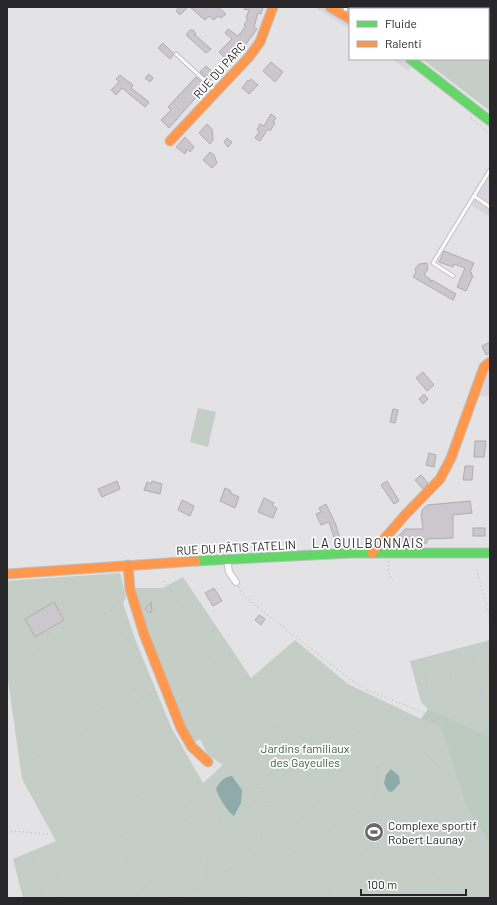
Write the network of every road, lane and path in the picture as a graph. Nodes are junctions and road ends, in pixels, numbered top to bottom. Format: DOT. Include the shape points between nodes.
graph roads {
  1 [pos="273,7"];
  2 [pos="330,7"];
  3 [pos="346,14"];
  4 [pos="176,54"];
  5 [pos="411,60"];
  6 [pos="217,91"];
  7 [pos="489,120"];
  8 [pos="170,141"];
  9 [pos="490,170"];
  10 [pos="474,196"];
  11 [pos="490,206"];
  12 [pos="452,276"];
  13 [pos="490,362"];
  14 [pos="372,553"];
  15 [pos="390,553"];
  16 [pos="490,553"];
  17 [pos="227,558"];
  18 [pos="128,565"];
  19 [pos="477,570"];
  20 [pos="7,574"];
  21 [pos="163,580"];
  22 [pos="393,580"];
  23 [pos="236,582"];
  24 [pos="120,586"];
  25 [pos="48,592"];
  26 [pos="76,602"];
  27 [pos="177,602"];
  28 [pos="53,603"];
  29 [pos="111,610"];
  30 [pos="60,612"];
  31 [pos="185,612"];
  32 [pos="490,619"];
  33 [pos="48,629"];
  34 [pos="56,641"];
  35 [pos="472,659"];
  36 [pos="447,664"];
  37 [pos="11,667"];
  38 [pos="490,668"];
  39 [pos="424,672"];
  40 [pos="475,672"];
  41 [pos="450,679"];
  42 [pos="148,682"];
  43 [pos="427,686"];
  44 [pos="135,689"];
  45 [pos="423,690"];
  46 [pos="151,694"];
  47 [pos="482,695"];
  48 [pos="141,699"];
  49 [pos="490,701"];
  50 [pos="460,714"];
  51 [pos="490,716"];
  52 [pos="482,718"];
  53 [pos="447,722"];
  54 [pos="358,731"];
  55 [pos="47,739"];
  56 [pos="208,762"];
  57 [pos="376,767"];
  58 [pos="490,770"];
  59 [pos="450,773"];
  60 [pos="223,775"];
  61 [pos="462,776"];
  62 [pos="206,793"];
  63 [pos="263,798"];
  64 [pos="322,800"];
  65 [pos="268,802"];
  66 [pos="213,810"];
  67 [pos="305,811"];
  68 [pos="219,819"];
  69 [pos="276,824"];
  70 [pos="303,828"];
  71 [pos="7,832"];
  72 [pos="49,834"];
  73 [pos="284,836"];
  74 [pos="490,837"];
  75 [pos="239,849"];
  76 [pos="268,849"];
  77 [pos="32,858"];
  78 [pos="52,858"];
  79 [pos="234,869"];
  80 [pos="127,870"];
  81 [pos="225,872"];
  82 [pos="90,874"];
  83 [pos="206,878"];
  84 [pos="264,879"];
  85 [pos="332,882"];
  86 [pos="144,887"];
  87 [pos="261,887"];
  88 [pos="140,888"];
  89 [pos="167,897"];
  90 [pos="42,898"];
  91 [pos="63,898"];
  92 [pos="90,898"];
  93 [pos="135,898"];
  94 [pos="239,898"];
  95 [pos="328,898"];
  96 [pos="460,898"];
  1 -- 6 [label="street, RUE DU PARC" via="260,42"];
  2 -- 3 [label="street"];
  4 -- 6 [label="lane"];
  5 -- 7 [label="street"];
  6 -- 8 [label="street, RUE DU PARC"];
  9 -- 10 [label="lane"];
  10 -- 11 [label="lane"];
  10 -- 12 [label="lane" via="433,263"];
  13 -- 14 [label="street" via="484,367 451,458 440,479"];
  14 -- 15 [label="street, RUE DU PÂTIS TATELIN"];
  14 -- 17 [label="street, RUE DU PÂTIS TATELIN"];
  15 -- 16 [label="street, RUE DU PÂTIS TATELIN"];
  15 -- 22 [label="path" via="388,569"];
  17 -- 18 [label="street, RUE DU PÂTIS TATELIN"];
  17 -- 23 [label="street" via="228,572"];
  18 -- 20 [label="street, RUE DU PÂTIS TATELIN"];
  18 -- 56 [label="street" via="130,589 144,634 181,728 192,747"];
  19 -- 32 [label="path"];
  21 -- 27 [label="path"];
  23 -- 53 [label="path" via="244,595 256,606 351,680 367,690"];
  24 -- 29 [label="path" via="122,598"];
  25 -- 28 [label="path"];
  26 -- 30 [label="path"];
  27 -- 31 [label="path"];
  27 -- 54 [label="path" via="171,609 185,644 192,652 220,666 230,681 235,703 247,716 259,723 275,727 314,718 332,719 349,724"];
  29 -- 34 [label="path"];
  29 -- 46 [label="path" via="151,681 155,692"];
  33 -- 34 [label="path"];
  34 -- 37 [label="path"];
  35 -- 40 [label="path"];
  36 -- 41 [label="path"];
  38 -- 40 [label="path"];
  39 -- 43 [label="path"];
  40 -- 41 [label="path"];
  40 -- 47 [label="path"];
  41 -- 43 [label="path"];
  41 -- 50 [label="path"];
  42 -- 44 [label="path"];
  43 -- 45 [label="path" via="431,700 426,701"];
  44 -- 48 [label="path"];
  44 -- 55 [label="path"];
  46 -- 48 [label="path"];
  46 -- 48 [label="path" via="191,766 72,832 32,760"];
  49 -- 50 [label="path"];
  50 -- 53 [label="path" via="448,717"];
  51 -- 52 [label="path"];
  53 -- 61 [label="path"];
  54 -- 57 [label="path"];
  54 -- 59 [label="path" via="384,731 413,742"];
  56 -- 60 [label="path"];
  57 -- 59 [label="path" via="396,758 411,782"];
  57 -- 84 [label="path" via="377,790 373,806 348,818 276,864"];
  58 -- 61 [label="path"];
  59 -- 61 [label="path"];
  60 -- 62 [label="path"];
  60 -- 63 [label="path" via="231,765 245,770 259,787"];
  61 -- 74 [label="path" via="469,802"];
  62 -- 66 [label="path"];
  62 -- 80 [label="path" via="186,805 163,809 154,820 139,830 130,830 121,836 129,859"];
  63 -- 65 [label="path"];
  63 -- 84 [label="path" via="258,799 250,807 242,836 249,852 259,858"];
  64 -- 67 [label="path"];
  65 -- 67 [label="path" via="275,802 292,792"];
  65 -- 69 [label="path" via="269,812"];
  66 -- 68 [label="path"];
  66 -- 86 [label="path" via="179,822 151,844 146,860 150,882"];
  67 -- 70 [label="path" via="308,815 298,821"];
  68 -- 75 [label="path"];
  68 -- 83 [label="path" via="212,823 205,838 208,871"];
  69 -- 73 [label="path"];
  69 -- 76 [label="path" via="260,837"];
  71 -- 72 [label="path"];
  75 -- 81 [label="path" via="219,857"];
  75 -- 87 [label="path"];
  77 -- 90 [label="path"];
  78 -- 91 [label="path"];
  79 -- 81 [label="path"];
  80 -- 82 [label="path" via="121,866 98,862 87,866"];
  80 -- 88 [label="path" via="133,873"];
  80 -- 92 [label="path" via="121,878 91,888"];
  81 -- 83 [label="path"];
  83 -- 89 [label="path" via="193,892"];
  84 -- 87 [label="path"];
  85 -- 87 [label="path" via="312,875 297,875"];
  85 -- 95 [label="path"];
  85 -- 96 [label="path" via="339,871 348,864 404,832 444,886"];
  86 -- 88 [label="path"];
  86 -- 89 [label="path" via="150,887"];
  87 -- 94 [label="path"];
  88 -- 93 [label="path"];
}
